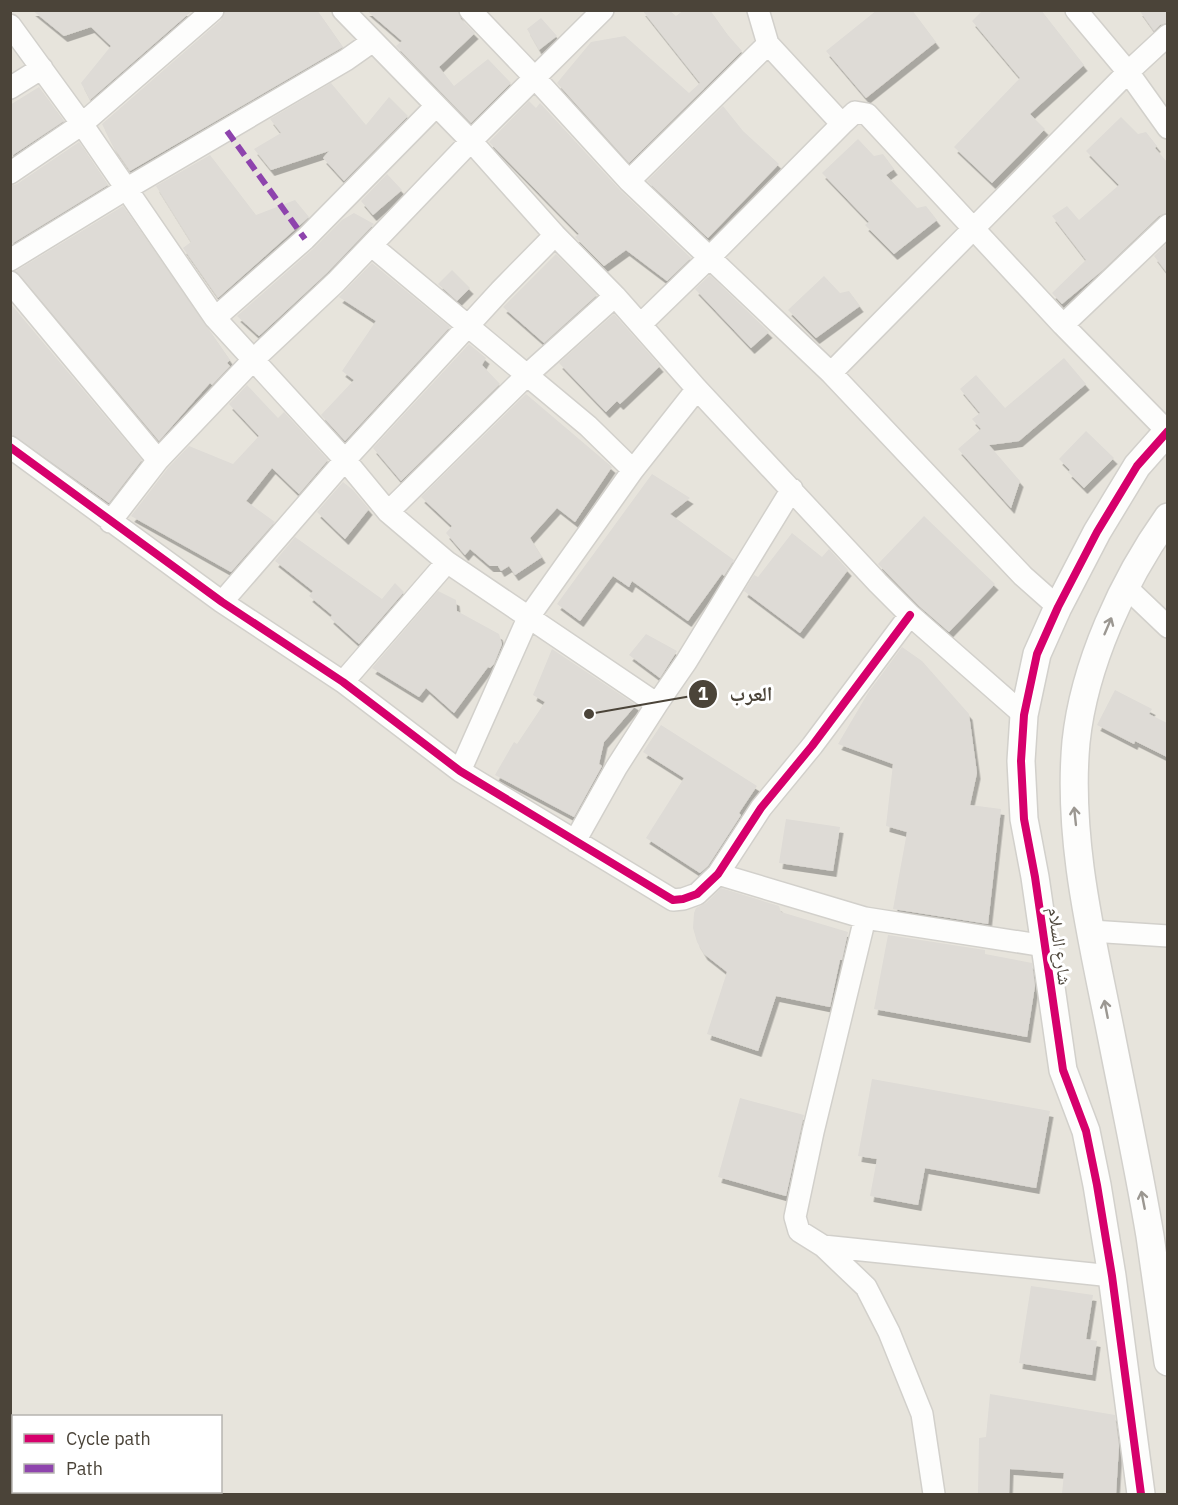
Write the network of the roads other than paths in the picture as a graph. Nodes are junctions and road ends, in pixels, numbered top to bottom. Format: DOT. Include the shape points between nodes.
graph roads {
  1 [pos="213,10"];
  2 [pos="343,10"];
  3 [pos="470,10"];
  4 [pos="603,10"];
  5 [pos="758,10"];
  6 [pos="1076,10"];
  7 [pos="10,25"];
  8 [pos="1167,35"];
  9 [pos="372,41"];
  10 [pos="768,44"];
  11 [pos="42,68"];
  12 [pos="1128,72"];
  13 [pos="535,78"];
  14 [pos="10,88"];
  15 [pos="436,106"];
  16 [pos="82,124"];
  17 [pos="842,124"];
  18 [pos="1167,128"];
  19 [pos="471,141"];
  20 [pos="10,173"];
  21 [pos="629,181"];
  22 [pos="126,189"];
  23 [pos="1167,225"];
  24 [pos="973,228"];
  25 [pos="555,235"];
  26 [pos="372,246"];
  27 [pos="710,257"];
  28 [pos="10,260"];
  29 [pos="10,282"];
  30 [pos="615,296"];
  31 [pos="215,318"];
  32 [pos="640,324"];
  33 [pos="1063,325"];
  34 [pos="469,327"];
  35 [pos="254,359"];
  36 [pos="831,373"];
  37 [pos="527,375"];
  38 [pos="697,389"];
  39 [pos="1167,431"];
  40 [pos="10,447"];
  41 [pos="345,459"];
  42 [pos="158,460"];
  43 [pos="633,470"];
  44 [pos="792,489"];
  45 [pos="388,513"];
  46 [pos="1167,517"];
  47 [pos="110,522"];
  48 [pos="447,562"];
  49 [pos="1125,586"];
  50 [pos="222,602"];
  51 [pos="1058,607"];
  52 [pos="910,615"];
  53 [pos="528,618"];
  54 [pos="1167,627"];
  55 [pos="343,682"];
  56 [pos="657,704"];
  57 [pos="1024,716"];
  58 [pos="460,771"];
  59 [pos="575,841"];
  60 [pos="718,874"];
  61 [pos="865,918"];
  62 [pos="1091,931"];
  63 [pos="1167,936"];
  64 [pos="1045,946"];
  65 [pos="1129,1126"];
  66 [pos="1086,1131"];
  67 [pos="1159,1236"];
  68 [pos="823,1246"];
  69 [pos="1112,1276"];
  70 [pos="1167,1362"];
  71 [pos="934,1494"];
  72 [pos="1141,1494"];
  1 -- 16 [label="street"];
  2 -- 9 [label="street"];
  3 -- 13 [label="street"];
  4 -- 13 [label="street"];
  5 -- 10 [label="street"];
  6 -- 12 [label="street"];
  7 -- 11 [label="street"];
  8 -- 12 [label="street"];
  9 -- 15 [label="street"];
  9 -- 22 [label="street"];
  10 -- 17 [label="street"];
  10 -- 21 [label="street"];
  11 -- 14 [label="street"];
  11 -- 16 [label="street"];
  12 -- 18 [label="street"];
  12 -- 24 [label="street"];
  13 -- 19 [label="street"];
  13 -- 21 [label="street"];
  15 -- 19 [label="street"];
  15 -- 31 [label="street" via="306,239"];
  16 -- 20 [label="street"];
  16 -- 22 [label="street"];
  17 -- 24 [label="street" via="855,112 867,114"];
  17 -- 27 [label="street"];
  19 -- 25 [label="street"];
  19 -- 26 [label="street"];
  21 -- 27 [label="street"];
  22 -- 28 [label="street"];
  22 -- 31 [label="street"];
  23 -- 33 [label="street"];
  24 -- 33 [label="street"];
  24 -- 36 [label="street"];
  25 -- 30 [label="street"];
  25 -- 34 [label="street"];
  26 -- 34 [label="street"];
  26 -- 35 [label="street"];
  27 -- 32 [label="street"];
  27 -- 36 [label="street"];
  29 -- 42 [label="street"];
  30 -- 32 [label="street"];
  30 -- 37 [label="street"];
  31 -- 35 [label="street"];
  32 -- 38 [label="street"];
  33 -- 39 [label="street"];
  34 -- 37 [label="street"];
  34 -- 41 [label="street"];
  35 -- 41 [label="street"];
  35 -- 42 [label="street"];
  36 -- 51 [label="street" via="1023,576"];
  37 -- 43 [label="street"];
  37 -- 45 [label="street"];
  38 -- 43 [label="street"];
  38 -- 44 [label="street"];
  39 -- 51 [label="street, شارع السلام" via="1137,466 1096,532"];
  40 -- 47 [label="street"];
  41 -- 45 [label="street"];
  41 -- 50 [label="street"];
  42 -- 47 [label="street"];
  43 -- 53 [label="street"];
  44 -- 52 [label="street"];
  44 -- 56 [label="street"];
  45 -- 48 [label="street"];
  46 -- 49 [label="street, شارع السلام"];
  47 -- 50 [label="street"];
  48 -- 53 [label="street"];
  48 -- 55 [label="street"];
  49 -- 54 [label="street"];
  62 -- 49 [label="street, شارع السلام, one-way" via="1074,802 1077,741 1090,677"];
  50 -- 55 [label="street"];
  51 -- 57 [label="street, شارع السلام" via="1037,654"];
  52 -- 57 [label="street"];
  52 -- 60 [label="street" via="761,808"];
  53 -- 56 [label="street"];
  53 -- 58 [label="street"];
  55 -- 58 [label="street"];
  56 -- 59 [label="street"];
  57 -- 64 [label="street, شارع السلام" via="1024,819"];
  58 -- 59 [label="street"];
  59 -- 60 [label="street" via="673,900 697,894"];
  60 -- 61 [label="street"];
  61 -- 64 [label="street"];
  61 -- 68 [label="street" via="795,1217 799,1231"];
  62 -- 63 [label="street"];
  65 -- 62 [label="street, شارع السلام, one-way"];
  64 -- 66 [label="street, شارع السلام" via="1063,1070"];
  65 -- 66 [label="street"];
  67 -- 65 [label="street, شارع السلام, one-way"];
  66 -- 69 [label="street, شارع السلام"];
  67 -- 70 [label="street, شارع السلام"];
  68 -- 69 [label="street"];
  68 -- 71 [label="street" via="866,1287 889,1332 922,1414"];
  69 -- 72 [label="street, شارع السلام"];
}
